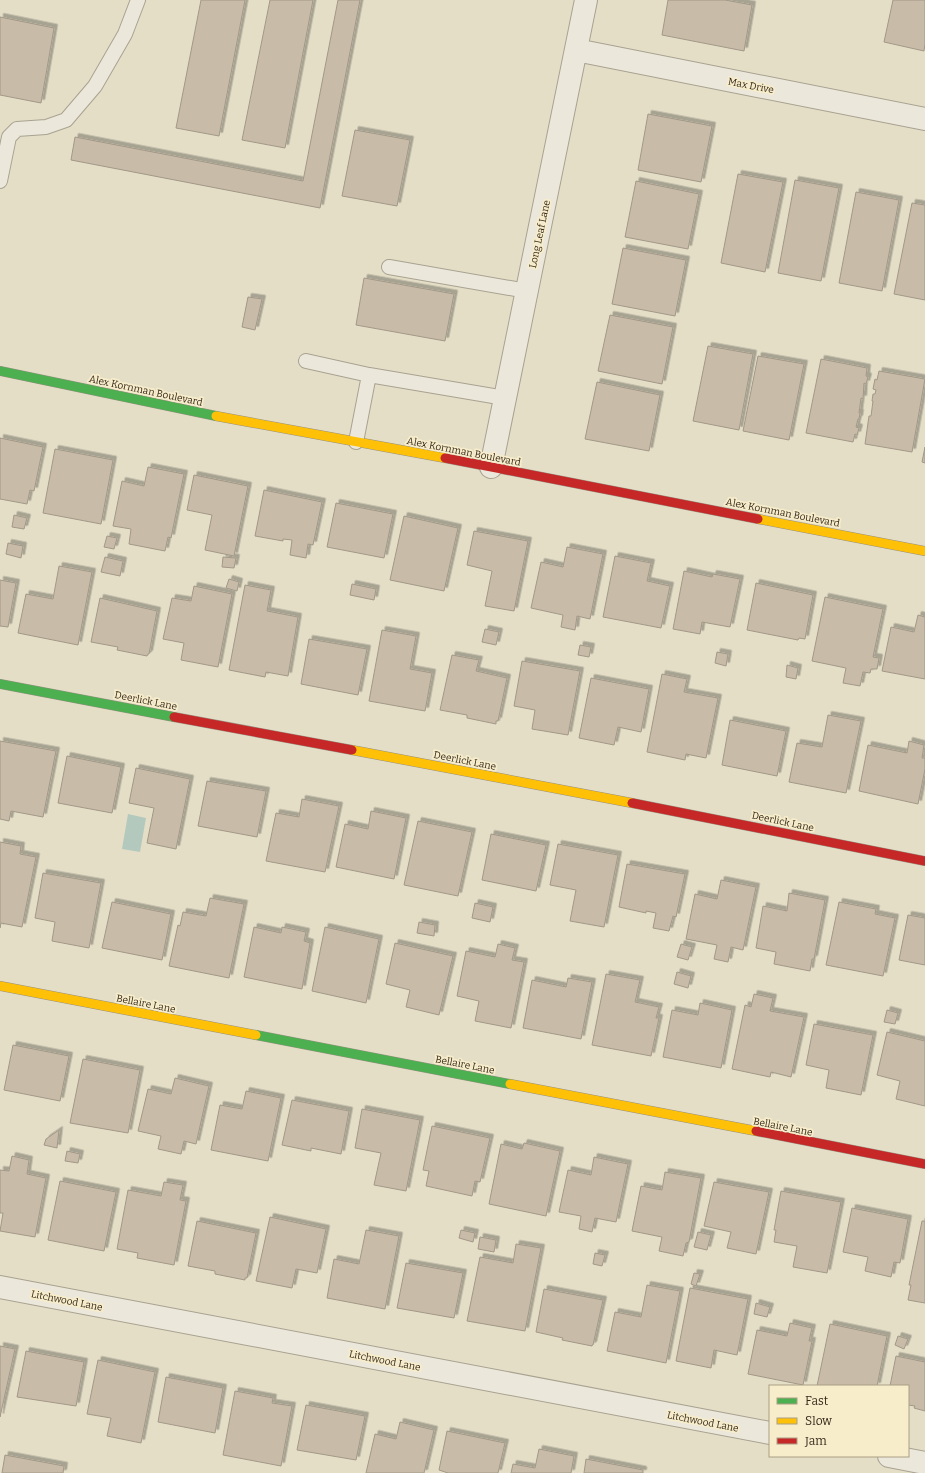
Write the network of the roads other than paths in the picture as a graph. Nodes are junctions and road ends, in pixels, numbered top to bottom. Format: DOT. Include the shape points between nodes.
graph roads {
  1 [pos="138,0"];
  2 [pos="586,0"];
  3 [pos="576,50"];
  4 [pos="925,119"];
  5 [pos="0,181"];
  6 [pos="389,267"];
  7 [pos="527,291"];
  8 [pos="306,361"];
  9 [pos="0,371"];
  10 [pos="369,375"];
  11 [pos="505,398"];
  12 [pos="356,442"];
  13 [pos="491,467"];
  14 [pos="925,551"];
  15 [pos="0,684"];
  16 [pos="925,861"];
  17 [pos="0,986"];
  18 [pos="925,1164"];
  19 [pos="0,1287"];
  20 [pos="769,1433"];
  21 [pos="894,1457"];
  22 [pos="925,1463"];
  1 -- 5 [label="lane" via="125,34 95,86 66,120 46,127 17,129 8,137"];
  2 -- 3 [label="street, Long Leaf Lane"];
  3 -- 4 [label="street, Max Drive"];
  3 -- 7 [label="street, Long Leaf Lane"];
  6 -- 7 [label="lane"];
  7 -- 11 [label="street, Long Leaf Lane"];
  8 -- 10 [label="lane"];
  9 -- 12 [label="street, Alex Kornman Boulevard"];
  10 -- 11 [label="lane"];
  10 -- 12 [label="lane"];
  11 -- 13 [label="street, Long Leaf Lane"];
  12 -- 13 [label="street, Alex Kornman Boulevard"];
  13 -- 14 [label="street, Alex Kornman Boulevard"];
  15 -- 16 [label="street, Deerlick Lane" via="698,815"];
  17 -- 18 [label="street, Bellaire Lane"];
  19 -- 20 [label="street, Litchwood Lane"];
  21 -- 22 [label="street"];
}
